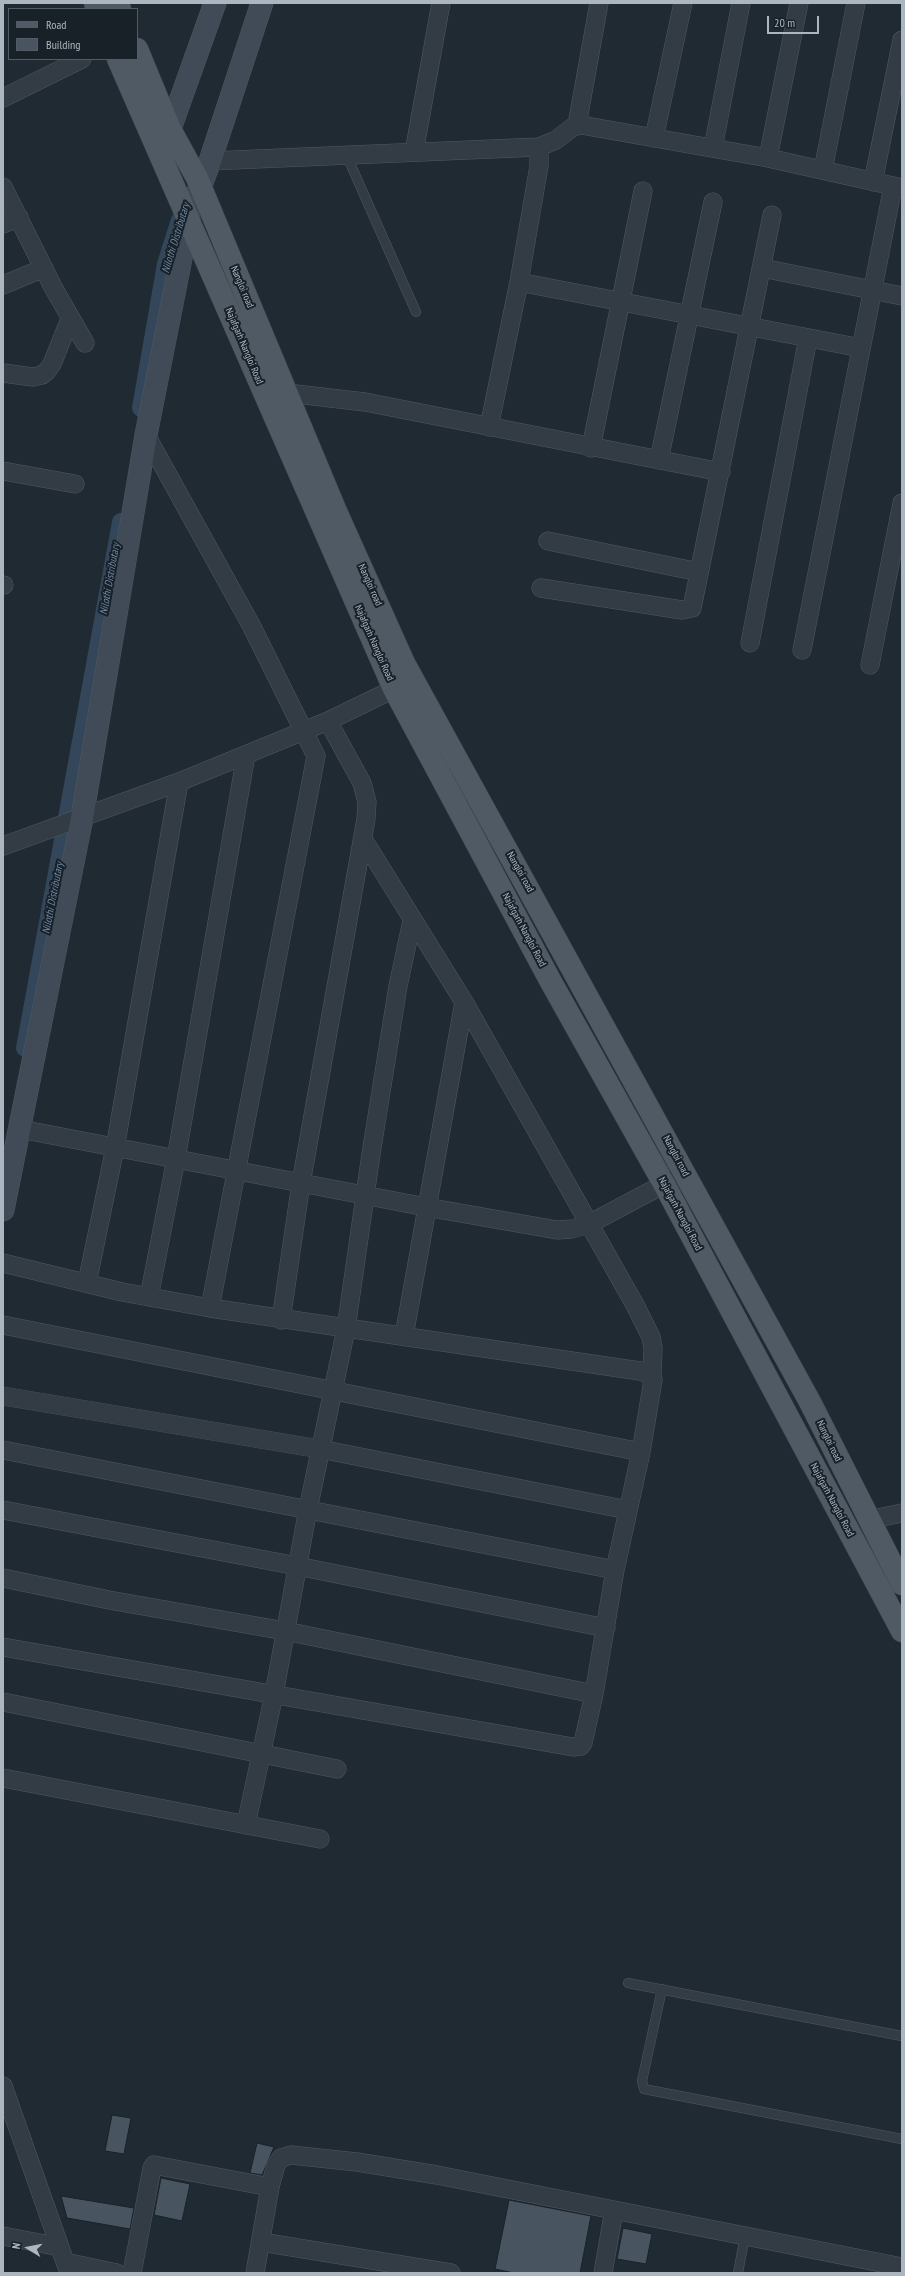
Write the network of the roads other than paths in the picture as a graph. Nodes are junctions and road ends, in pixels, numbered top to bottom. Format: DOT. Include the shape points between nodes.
graph roads {
  1 [pos="214,3"];
  2 [pos="262,3"];
  3 [pos="441,3"];
  4 [pos="599,3"];
  5 [pos="683,3"];
  6 [pos="742,3"];
  7 [pos="799,3"];
  8 [pos="856,3"];
  9 [pos="902,40"];
  10 [pos="138,52"];
  11 [pos="80,60"];
  12 [pos="119,60"];
  13 [pos="3,98"];
  14 [pos="577,125"];
  15 [pos="168,137"];
  16 [pos="654,138"];
  17 [pos="539,147"];
  18 [pos="713,148"];
  19 [pos="414,152"];
  20 [pos="346,154"];
  21 [pos="768,158"];
  22 [pos="210,161"];
  23 [pos="823,170"];
  24 [pos="873,182"];
  25 [pos="198,183"];
  26 [pos="3,187"];
  27 [pos="898,187"];
  28 [pos="643,191"];
  29 [pos="713,202"];
  30 [pos="187,213"];
  31 [pos="772,215"];
  32 [pos="19,217"];
  33 [pos="3,224"];
  34 [pos="44,268"];
  35 [pos="762,268"];
  36 [pos="519,282"];
  37 [pos="3,285"];
  38 [pos="872,291"];
  39 [pos="902,296"];
  40 [pos="620,302"];
  41 [pos="416,312"];
  42 [pos="689,315"];
  43 [pos="70,319"];
  44 [pos="750,327"];
  45 [pos="808,338"];
  46 [pos="86,343"];
  47 [pos="861,348"];
  48 [pos="3,373"];
  49 [pos="287,393"];
  50 [pos="489,427"];
  51 [pos="146,435"];
  52 [pos="591,448"];
  53 [pos="659,460"];
  54 [pos="3,471"];
  55 [pos="721,472"];
  56 [pos="75,484"];
  57 [pos="902,503"];
  58 [pos="548,541"];
  59 [pos="699,572"];
  60 [pos="541,588"];
  61 [pos="384,642"];
  62 [pos="750,643"];
  63 [pos="802,650"];
  64 [pos="870,665"];
  65 [pos="394,689"];
  66 [pos="328,721"];
  67 [pos="303,731"];
  68 [pos="246,755"];
  69 [pos="179,782"];
  70 [pos="81,819"];
  71 [pos="363,839"];
  72 [pos="3,846"];
  73 [pos="412,921"];
  74 [pos="464,1002"];
  75 [pos="20,1128"];
  76 [pos="115,1148"];
  77 [pos="176,1159"];
  78 [pos="236,1170"];
  79 [pos="685,1173"];
  80 [pos="301,1183"];
  81 [pos="664,1184"];
  82 [pos="365,1195"];
  83 [pos="426,1207"];
  84 [pos="3,1210"];
  85 [pos="589,1224"];
  86 [pos="3,1263"];
  87 [pos="86,1283"];
  88 [pos="149,1297"];
  89 [pos="210,1308"];
  90 [pos="281,1320"];
  91 [pos="3,1325"];
  92 [pos="346,1329"];
  93 [pos="404,1336"];
  94 [pos="652,1377"];
  95 [pos="334,1391"];
  96 [pos="3,1396"];
  97 [pos="320,1449"];
  98 [pos="3,1450"];
  99 [pos="641,1452"];
  100 [pos="308,1509"];
  101 [pos="3,1510"];
  102 [pos="628,1510"];
  103 [pos="902,1513"];
  104 [pos="868,1520"];
  105 [pos="297,1566"];
  106 [pos="615,1570"];
  107 [pos="3,1578"];
  108 [pos="902,1584"];
  109 [pos="606,1628"];
  110 [pos="285,1631"];
  111 [pos="902,1631"];
  112 [pos="3,1647"];
  113 [pos="274,1694"];
  114 [pos="594,1694"];
  115 [pos="3,1702"];
  116 [pos="261,1754"];
  117 [pos="337,1770"];
  118 [pos="3,1778"];
  119 [pos="246,1825"];
  120 [pos="320,1839"];
  121 [pos="628,1983"];
  122 [pos="662,1989"];
  123 [pos="902,2036"];
  124 [pos="5,2097"];
  125 [pos="902,2139"];
  126 [pos="270,2187"];
  127 [pos="614,2210"];
  128 [pos="3,2236"];
  129 [pos="745,2236"];
  130 [pos="261,2242"];
  131 [pos="65,2261"];
  132 [pos="902,2267"];
  133 [pos="117,2273"];
  134 [pos="132,2273"];
  135 [pos="255,2273"];
  136 [pos="451,2273"];
  137 [pos="603,2273"];
  138 [pos="738,2273"];
  1 -- 15 [label="street"];
  2 -- 22 [label="street"];
  3 -- 19 [label="street"];
  4 -- 14 [label="street"];
  5 -- 16 [label="street"];
  6 -- 18 [label="street"];
  7 -- 21 [label="street"];
  8 -- 23 [label="street"];
  9 -- 24 [label="street"];
  10 -- 15 [label="main road"];
  11 -- 13 [label="street"];
  12 -- 15 [label="main road, Nangloi road"];
  14 -- 16 [label="street"];
  14 -- 17 [label="street" via="556,140"];
  15 -- 25 [label="main road, Nangloi road"];
  15 -- 30 [label="main road, Nangloi road" via="167,167"];
  16 -- 18 [label="street"];
  17 -- 19 [label="street"];
  17 -- 36 [label="street" via="535,189"];
  18 -- 21 [label="street"];
  19 -- 20 [label="street"];
  20 -- 22 [label="street"];
  20 -- 41 [label="lane"];
  21 -- 23 [label="street"];
  22 -- 25 [label="street"];
  23 -- 24 [label="street"];
  24 -- 27 [label="street"];
  25 -- 30 [label="street"];
  25 -- 49 [label="main road, Nangloi road"];
  26 -- 32 [label="street"];
  27 -- 38 [label="street"];
  28 -- 40 [label="street"];
  29 -- 42 [label="street"];
  30 -- 51 [label="street"];
  30 -- 61 [label="main road, Najafgarh Nangloi Road"];
  31 -- 35 [label="street"];
  32 -- 33 [label="street"];
  32 -- 34 [label="street"];
  34 -- 37 [label="street"];
  34 -- 43 [label="street"];
  35 -- 38 [label="street"];
  35 -- 44 [label="street"];
  36 -- 40 [label="street"];
  36 -- 50 [label="street"];
  38 -- 39 [label="street"];
  38 -- 47 [label="street"];
  40 -- 42 [label="street"];
  40 -- 52 [label="street"];
  42 -- 44 [label="street"];
  42 -- 53 [label="street"];
  43 -- 46 [label="street"];
  43 -- 48 [label="street" via="47,371 33,377"];
  44 -- 45 [label="street"];
  44 -- 55 [label="street"];
  45 -- 47 [label="street"];
  45 -- 62 [label="street"];
  47 -- 63 [label="street"];
  49 -- 50 [label="street" via="365,402"];
  49 -- 61 [label="main road, Nangloi road" via="336,509"];
  50 -- 52 [label="street"];
  51 -- 67 [label="street" via="250,625"];
  51 -- 70 [label="street"];
  52 -- 53 [label="street"];
  53 -- 55 [label="street"];
  54 -- 56 [label="street"];
  55 -- 59 [label="street"];
  57 -- 64 [label="street"];
  58 -- 59 [label="street"];
  59 -- 60 [label="street" via="693,605 686,610"];
  61 -- 65 [label="main road, Najafgarh Nangloi Road"];
  61 -- 79 [label="main road, Nangloi road" via="404,662"];
  65 -- 66 [label="street"];
  65 -- 81 [label="main road, Najafgarh Nangloi Road" via="551,982"];
  66 -- 67 [label="street"];
  66 -- 71 [label="street" via="366,794"];
  67 -- 68 [label="street"];
  67 -- 78 [label="street" via="315,753 315,762"];
  68 -- 69 [label="street"];
  68 -- 77 [label="street"];
  69 -- 70 [label="street"];
  69 -- 76 [label="street"];
  70 -- 72 [label="street"];
  70 -- 75 [label="street"];
  71 -- 73 [label="street"];
  71 -- 80 [label="street"];
  73 -- 74 [label="street"];
  73 -- 82 [label="street" via="398,986"];
  74 -- 83 [label="street"];
  74 -- 85 [label="street"];
  75 -- 76 [label="street"];
  75 -- 84 [label="street"];
  76 -- 77 [label="street"];
  76 -- 87 [label="street"];
  77 -- 78 [label="street"];
  77 -- 88 [label="street"];
  78 -- 80 [label="street"];
  78 -- 89 [label="street"];
  79 -- 81 [label="street"];
  79 -- 104 [label="main road, Nangloi road" via="810,1402"];
  80 -- 82 [label="street"];
  80 -- 90 [label="street"];
  81 -- 85 [label="street"];
  81 -- 111 [label="main road, Najafgarh Nangloi Road"];
  82 -- 83 [label="street"];
  82 -- 92 [label="street"];
  83 -- 85 [label="street" via="557,1230"];
  83 -- 93 [label="street"];
  85 -- 94 [label="street" via="651,1337 654,1356"];
  86 -- 87 [label="street"];
  87 -- 88 [label="street"];
  88 -- 89 [label="street"];
  89 -- 90 [label="street"];
  90 -- 92 [label="street"];
  91 -- 95 [label="street"];
  92 -- 93 [label="street"];
  92 -- 95 [label="street"];
  93 -- 94 [label="street" via="640,1371"];
  94 -- 99 [label="street" via="653,1385"];
  95 -- 97 [label="street"];
  95 -- 99 [label="street"];
  96 -- 97 [label="street"];
  97 -- 100 [label="street"];
  97 -- 102 [label="street"];
  98 -- 100 [label="street"];
  99 -- 102 [label="street"];
  100 -- 105 [label="street"];
  100 -- 106 [label="street"];
  101 -- 105 [label="street"];
  102 -- 106 [label="street"];
  103 -- 104 [label="street"];
  104 -- 108 [label="main road, Nangloi road"];
  105 -- 109 [label="street"];
  105 -- 110 [label="street"];
  106 -- 109 [label="street"];
  107 -- 110 [label="street" via="109,1600"];
  109 -- 114 [label="street"];
  110 -- 113 [label="street"];
  110 -- 114 [label="street"];
  112 -- 113 [label="street"];
  113 -- 114 [label="street" via="577,1747 583,1743"];
  113 -- 116 [label="street"];
  115 -- 116 [label="street"];
  116 -- 117 [label="street"];
  116 -- 119 [label="street"];
  118 -- 119 [label="street"];
  119 -- 120 [label="street"];
  121 -- 122 [label="lane"];
  122 -- 123 [label="lane"];
  122 -- 125 [label="lane" via="642,2081 644,2089"];
  124 -- 131 [label="street"];
  126 -- 127 [label="street" via="278,2161 285,2156 296,2155 436,2175"];
  126 -- 130 [label="street"];
  126 -- 134 [label="street" via="154,2165"];
  127 -- 129 [label="street"];
  127 -- 137 [label="street"];
  128 -- 131 [label="street"];
  129 -- 132 [label="street"];
  129 -- 138 [label="lane"];
  130 -- 135 [label="street"];
  130 -- 136 [label="street"];
  131 -- 133 [label="street"];
}
